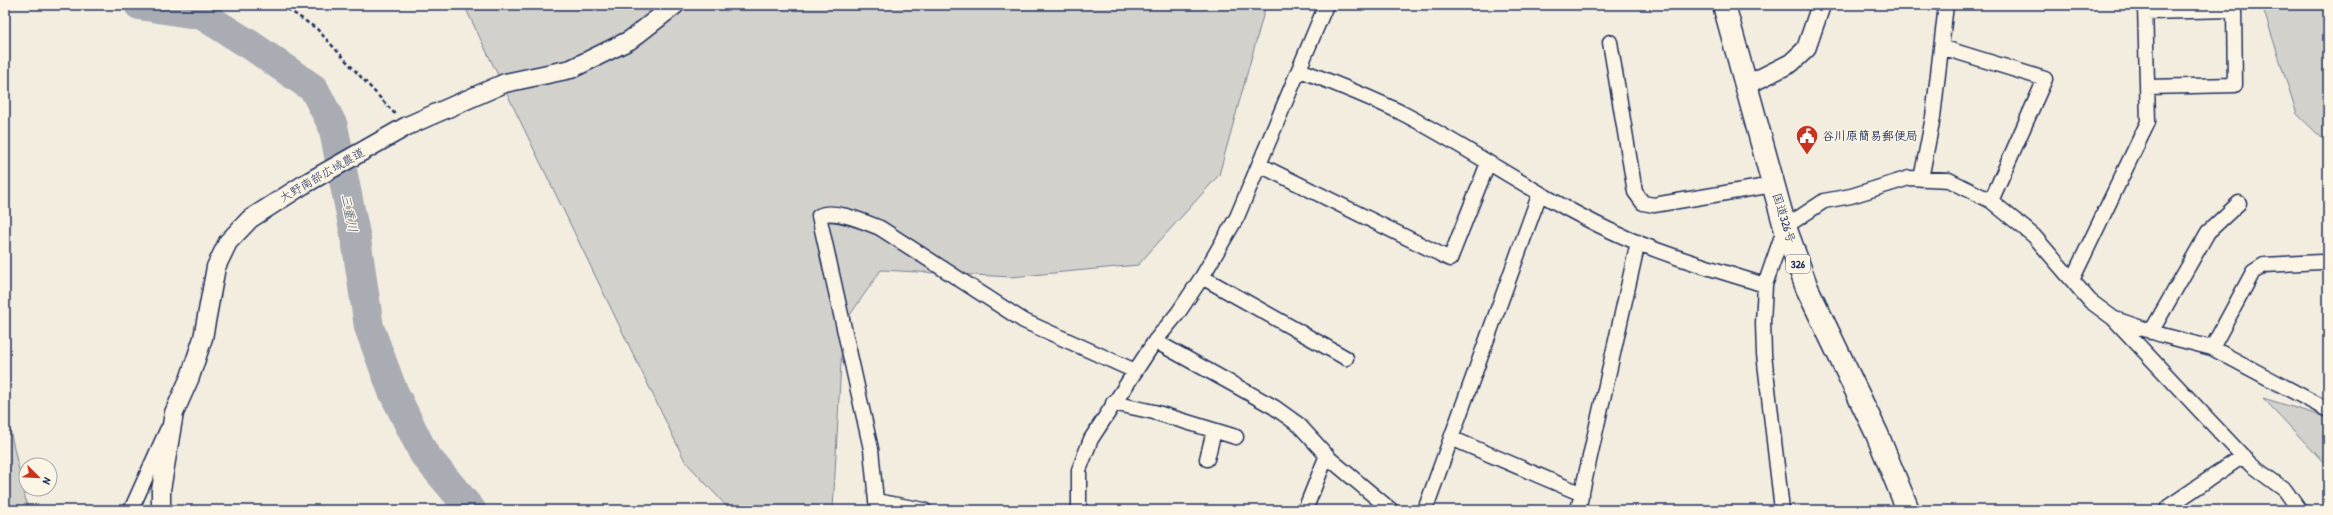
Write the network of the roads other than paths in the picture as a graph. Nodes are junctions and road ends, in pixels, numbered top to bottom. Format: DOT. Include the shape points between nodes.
graph roads {
  1 [pos="675,5"];
  2 [pos="1326,5"];
  3 [pos="1724,5"];
  4 [pos="1821,5"];
  5 [pos="1946,5"];
  6 [pos="2146,9"];
  7 [pos="1610,42"];
  8 [pos="1941,47"];
  9 [pos="1300,70"];
  10 [pos="1747,85"];
  11 [pos="2147,87"];
  12 [pos="1488,163"];
  13 [pos="1260,165"];
  14 [pos="1921,179"];
  15 [pos="1774,185"];
  16 [pos="1540,193"];
  17 [pos="1991,201"];
  18 [pos="2239,202"];
  19 [pos="1785,227"];
  20 [pos="1638,242"];
  21 [pos="2321,262"];
  22 [pos="1202,277"];
  23 [pos="2072,280"];
  24 [pos="1765,285"];
  25 [pos="2113,318"];
  26 [pos="2151,332"];
  27 [pos="1155,341"];
  28 [pos="2212,348"];
  29 [pos="1346,358"];
  30 [pos="1135,371"];
  31 [pos="1113,403"];
  32 [pos="2328,410"];
  33 [pos="174,413"];
  34 [pos="1214,430"];
  35 [pos="1236,437"];
  36 [pos="1451,438"];
  37 [pos="1327,455"];
  38 [pos="2243,456"];
  39 [pos="1206,459"];
  40 [pos="1582,494"];
  41 [pos="2168,507"];
  42 [pos="131,510"];
  43 [pos="161,510"];
  44 [pos="924,510"];
  45 [pos="1079,510"];
  46 [pos="1305,510"];
  47 [pos="1391,510"];
  48 [pos="1425,510"];
  49 [pos="1578,510"];
  50 [pos="1782,510"];
  51 [pos="1908,510"];
  52 [pos="2299,510"];
  1 -- 33 [label="street, 大野南部広域農道" via="630,40 571,69 505,83 407,126 302,185 250,219 228,242 216,267 203,338"];
  2 -- 9 [label="street"];
  3 -- 10 [label="highway, 国道326号 / 326"];
  4 -- 10 [label="street" via="1806,49 1791,63"];
  5 -- 8 [label="street"];
  6 -- 11 [label="street"];
  6 -- 11 [label="street" via="2234,10 2235,85"];
  7 -- 15 [label="street" via="1635,192 1643,203 1654,204"];
  8 -- 14 [label="street" via="1933,117"];
  8 -- 17 [label="street" via="2045,80"];
  9 -- 12 [label="street" via="1348,88 1400,113"];
  9 -- 13 [label="street"];
  10 -- 15 [label="highway, 国道326号 / 326"];
  11 -- 23 [label="street" via="2148,122"];
  12 -- 13 [label="street" via="1450,259"];
  12 -- 16 [label="street"];
  13 -- 22 [label="street" via="1237,217"];
  14 -- 17 [label="street" via="1949,180"];
  14 -- 19 [label="street" via="1909,178 1851,196 1824,201"];
  15 -- 19 [label="highway, 国道326号 / 326"];
  16 -- 20 [label="street" via="1611,231"];
  16 -- 36 [label="street"];
  17 -- 23 [label="street" via="2034,236"];
  18 -- 26 [label="street" via="2208,232"];
  19 -- 24 [label="street"];
  19 -- 51 [label="highway, 国道326号 / 326" via="1807,288 1877,434"];
  20 -- 24 [label="street"];
  20 -- 40 [label="street"];
  21 -- 28 [label="street" via="2264,265 2253,272"];
  22 -- 27 [label="street"];
  22 -- 29 [label="street"];
  23 -- 25 [label="street" via="2090,301"];
  24 -- 50 [label="street" via="1764,354"];
  25 -- 26 [label="street"];
  25 -- 38 [label="street"];
  26 -- 28 [label="street"];
  27 -- 30 [label="street"];
  27 -- 37 [label="street" via="1274,407 1299,425"];
  28 -- 32 [label="street"];
  30 -- 31 [label="street"];
  30 -- 44 [label="street" via="1024,321 880,228 826,212 819,216 871,449 876,501"];
  31 -- 34 [label="street"];
  31 -- 45 [label="street" via="1091,439 1079,470"];
  33 -- 42 [label="street"];
  33 -- 43 [label="street, 大野南部広域農道" via="161,490"];
  34 -- 35 [label="street"];
  34 -- 39 [label="street"];
  36 -- 40 [label="street"];
  36 -- 48 [label="street"];
  37 -- 46 [label="street"];
  37 -- 47 [label="street"];
  38 -- 41 [label="street"];
  38 -- 52 [label="street" via="2285,490"];
  40 -- 49 [label="street"];
}
